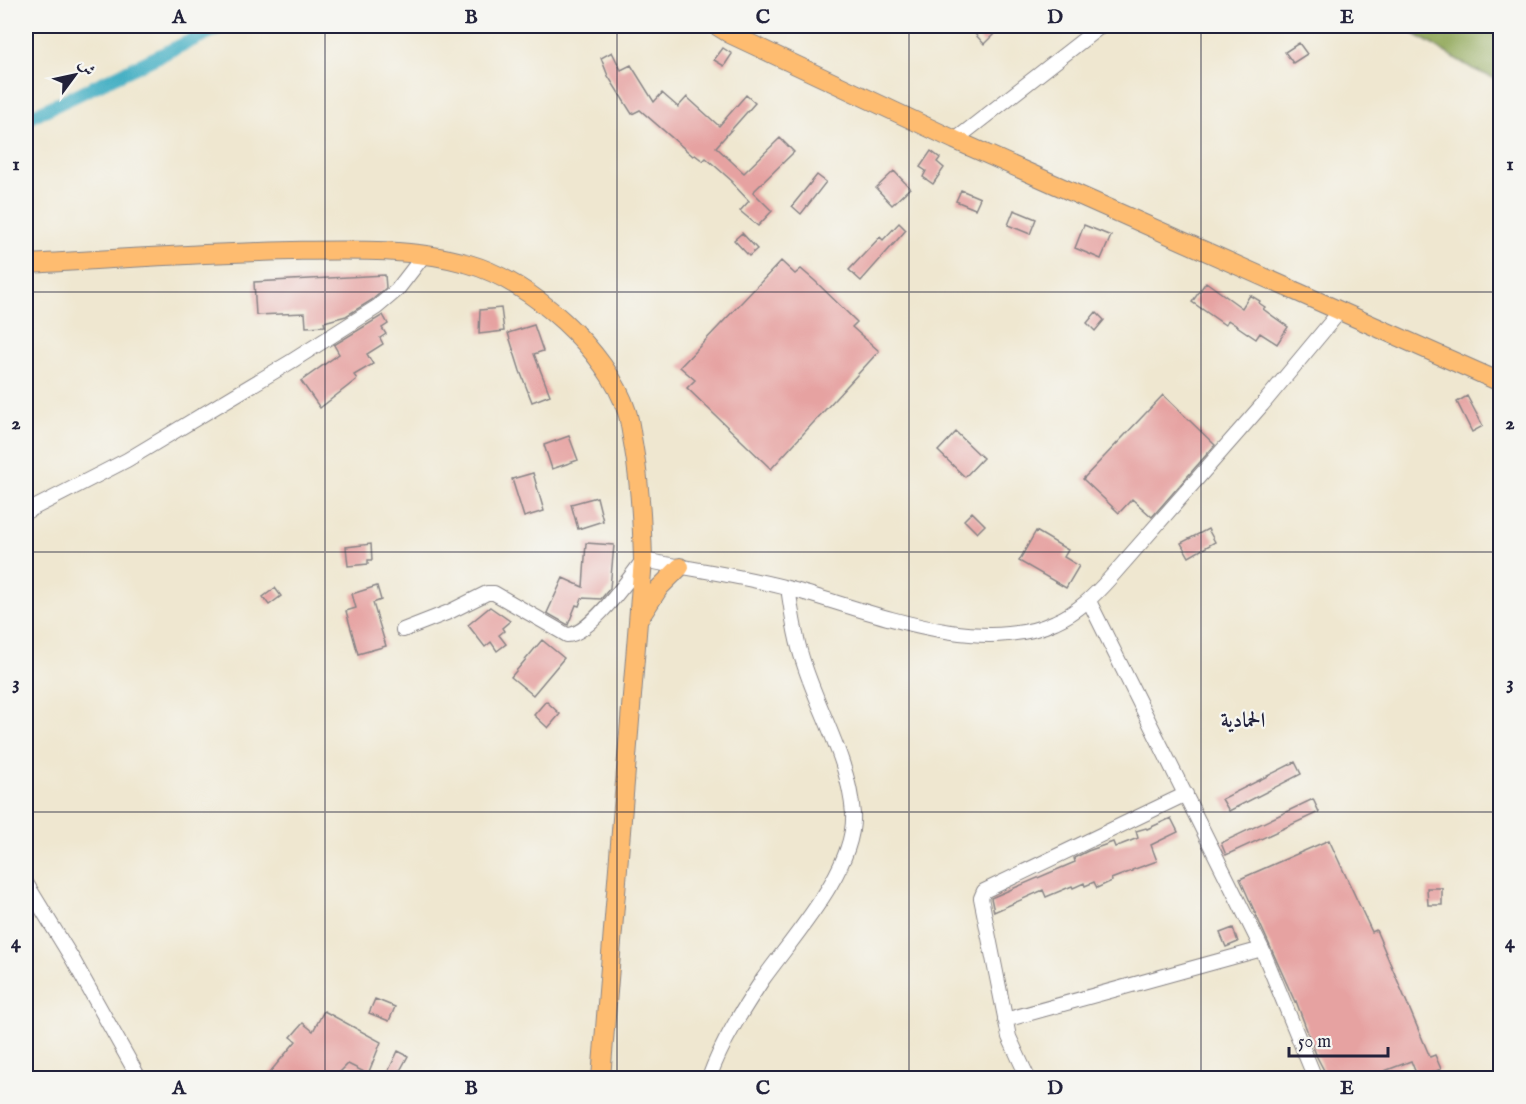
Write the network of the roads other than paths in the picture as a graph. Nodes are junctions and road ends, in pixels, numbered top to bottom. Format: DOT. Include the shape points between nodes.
graph roads {
  1 [pos="717,26"];
  2 [pos="1101,26"];
  3 [pos="955,140"];
  4 [pos="424,255"];
  5 [pos="26,264"];
  6 [pos="1341,310"];
  7 [pos="1500,382"];
  8 [pos="26,512"];
  9 [pos="644,560"];
  10 [pos="680,567"];
  11 [pos="788,588"];
  12 [pos="1089,601"];
  13 [pos="637,623"];
  14 [pos="403,630"];
  15 [pos="1186,794"];
  16 [pos="26,883"];
  17 [pos="1262,949"];
  18 [pos="1005,1020"];
  19 [pos="139,1078"];
  20 [pos="601,1078"];
  21 [pos="709,1078"];
  22 [pos="1028,1078"];
  23 [pos="1315,1078"];
  1 -- 3 [label="main road"];
  2 -- 3 [label="street"];
  3 -- 6 [label="main road"];
  4 -- 5 [label="main road" via="275,251"];
  4 -- 8 [label="street" via="397,290 367,313 127,460"];
  4 -- 9 [label="main road" via="470,264 527,293 587,345 612,378 627,412 635,453"];
  6 -- 7 [label="main road"];
  6 -- 12 [label="street"];
  9 -- 10 [label="street"];
  9 -- 13 [label="main road"];
  9 -- 14 [label="street" via="609,603 574,635 567,635 494,593"];
  10 -- 11 [label="street"];
  10 -- 13 [label="main road" via="659,588"];
  11 -- 12 [label="street" via="968,635 1025,632 1055,622"];
  11 -- 21 [label="street" via="804,664 849,785 853,816 850,840 808,920 727,1034"];
  12 -- 15 [label="street"];
  13 -- 20 [label="main road"];
  15 -- 17 [label="street"];
  15 -- 18 [label="street" via="984,891 981,898"];
  16 -- 19 [label="street"];
  17 -- 18 [label="street"];
  17 -- 23 [label="street"];
  18 -- 22 [label="street"];
}
